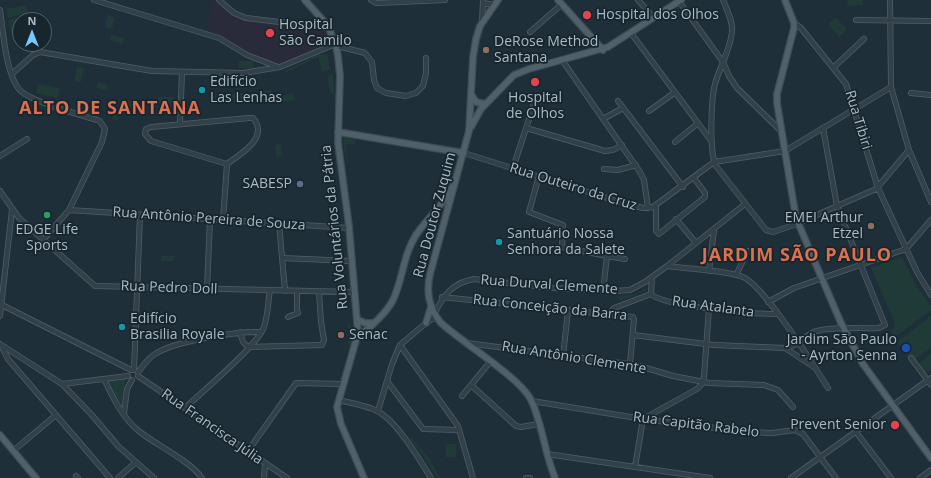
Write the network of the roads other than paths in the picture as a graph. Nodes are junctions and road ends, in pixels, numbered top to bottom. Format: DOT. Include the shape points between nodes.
graph roads {
  1 [pos="94,0"];
  2 [pos="219,0"];
  3 [pos="305,0"];
  4 [pos="371,0"];
  5 [pos="445,0"];
  6 [pos="638,0"];
  7 [pos="680,0"];
  8 [pos="723,0"];
  9 [pos="785,0"];
  10 [pos="890,0"];
  11 [pos="399,1"];
  12 [pos="483,2"];
  13 [pos="496,2"];
  14 [pos="560,2"];
  15 [pos="0,10"];
  16 [pos="654,18"];
  17 [pos="856,20"];
  18 [pos="890,20"];
  19 [pos="931,20"];
  20 [pos="482,23"];
  21 [pos="794,23"];
  22 [pos="329,28"];
  23 [pos="530,32"];
  24 [pos="631,33"];
  25 [pos="864,39"];
  26 [pos="597,44"];
  27 [pos="336,46"];
  28 [pos="602,50"];
  29 [pos="592,53"];
  30 [pos="0,54"];
  31 [pos="6,54"];
  32 [pos="426,58"];
  33 [pos="562,60"];
  34 [pos="263,62"];
  35 [pos="723,62"];
  36 [pos="834,67"];
  37 [pos="280,68"];
  38 [pos="261,71"];
  39 [pos="182,72"];
  40 [pos="12,74"];
  41 [pos="891,87"];
  42 [pos="674,93"];
  43 [pos="471,94"];
  44 [pos="911,94"];
  45 [pos="931,95"];
  46 [pos="535,101"];
  47 [pos="618,101"];
  48 [pos="485,104"];
  49 [pos="623,108"];
  50 [pos="855,109"];
  51 [pos="649,111"];
  52 [pos="603,119"];
  53 [pos="180,124"];
  54 [pos="697,124"];
  55 [pos="526,128"];
  56 [pos="823,128"];
  57 [pos="469,131"];
  58 [pos="781,131"];
  59 [pos="338,132"];
  60 [pos="27,139"];
  61 [pos="675,142"];
  62 [pos="712,143"];
  63 [pos="622,145"];
  64 [pos="909,150"];
  65 [pos="785,151"];
  66 [pos="464,153"];
  67 [pos="0,156"];
  68 [pos="714,162"];
  69 [pos="227,164"];
  70 [pos="636,165"];
  71 [pos="513,168"];
  72 [pos="604,169"];
  73 [pos="539,176"];
  74 [pos="694,178"];
  75 [pos="456,183"];
  76 [pos="683,187"];
  77 [pos="878,188"];
  78 [pos="0,191"];
  79 [pos="931,202"];
  80 [pos="745,204"];
  81 [pos="656,206"];
  82 [pos="838,206"];
  83 [pos="648,208"];
  84 [pos="12,210"];
  85 [pos="69,210"];
  86 [pos="140,215"];
  87 [pos="18,217"];
  88 [pos="210,219"];
  89 [pos="676,219"];
  90 [pos="223,220"];
  91 [pos="931,220"];
  92 [pos="798,223"];
  93 [pos="279,224"];
  94 [pos="10,228"];
  95 [pos="349,228"];
  96 [pos="714,230"];
  97 [pos="43,240"];
  98 [pos="696,243"];
  99 [pos="906,250"];
  100 [pos="748,251"];
  101 [pos="606,256"];
  102 [pos="282,258"];
  103 [pos="625,259"];
  104 [pos="351,261"];
  105 [pos="862,265"];
  106 [pos="667,266"];
  107 [pos="709,272"];
  108 [pos="736,275"];
  109 [pos="652,277"];
  110 [pos="822,277"];
  111 [pos="138,287"];
  112 [pos="207,289"];
  113 [pos="270,290"];
  114 [pos="285,291"];
  115 [pos="297,291"];
  116 [pos="603,291"];
  117 [pos="320,292"];
  118 [pos="354,292"];
  119 [pos="651,294"];
  120 [pos="931,295"];
  121 [pos="442,297"];
  122 [pos="768,302"];
  123 [pos="2,305"];
  124 [pos="431,306"];
  125 [pos="709,308"];
  126 [pos="568,311"];
  127 [pos="777,314"];
  128 [pos="435,315"];
  129 [pos="607,315"];
  130 [pos="0,316"];
  131 [pos="288,317"];
  132 [pos="358,320"];
  133 [pos="374,323"];
  134 [pos="426,323"];
  135 [pos="844,329"];
  136 [pos="240,332"];
  137 [pos="261,332"];
  138 [pos="633,335"];
  139 [pos="357,338"];
  140 [pos="466,343"];
  141 [pos="798,343"];
  142 [pos="707,344"];
  143 [pos="1,345"];
  144 [pos="400,345"];
  145 [pos="248,347"];
  146 [pos="785,348"];
  147 [pos="563,356"];
  148 [pos="911,358"];
  149 [pos="490,362"];
  150 [pos="630,364"];
  151 [pos="815,367"];
  152 [pos="135,372"];
  153 [pos="130,378"];
  154 [pos="104,379"];
  155 [pos="929,379"];
  156 [pos="387,381"];
  157 [pos="704,382"];
  158 [pos="62,384"];
  159 [pos="343,384"];
  160 [pos="471,385"];
  161 [pos="931,385"];
  162 [pos="828,388"];
  163 [pos="462,396"];
  164 [pos="338,400"];
  165 [pos="532,401"];
  166 [pos="892,406"];
  167 [pos="793,407"];
  168 [pos="185,408"];
  169 [pos="378,412"];
  170 [pos="124,414"];
  171 [pos="56,415"];
  172 [pos="643,419"];
  173 [pos="538,424"];
  174 [pos="459,430"];
  175 [pos="856,432"];
  176 [pos="0,435"];
  177 [pos="13,451"];
  178 [pos="248,451"];
  179 [pos="547,454"];
  180 [pos="820,457"];
  181 [pos="931,458"];
  182 [pos="136,462"];
  183 [pos="265,463"];
  184 [pos="635,467"];
  185 [pos="931,470"];
  186 [pos="700,477"];
  187 [pos="36,478"];
  188 [pos="110,478"];
  189 [pos="118,478"];
  190 [pos="154,478"];
  191 [pos="202,478"];
  192 [pos="264,478"];
  193 [pos="287,478"];
  194 [pos="364,478"];
  195 [pos="432,478"];
  196 [pos="473,478"];
  197 [pos="526,478"];
  198 [pos="530,478"];
  199 [pos="554,478"];
  200 [pos="710,478"];
  201 [pos="791,478"];
  202 [pos="836,478"];
  203 [pos="891,478"];
  204 [pos="920,478"];
  1 -- 34 [label="street" via="219,38"];
  2 -- 22 [label="street" via="234,13 246,18"];
  3 -- 22 [label="main road, Rua Voluntários da Pátria"];
  4 -- 11 [label="street" via="376,3"];
  5 -- 11 [label="street"];
  6 -- 16 [label="street"];
  7 -- 16 [label="main road"];
  7 -- 35 [label="street"];
  8 -- 35 [label="street" via="731,20 732,32"];
  9 -- 21 [label="main road"];
  10 -- 18 [label="street"];
  12 -- 13 [label="street"];
  12 -- 20 [label="street"];
  13 -- 20 [label="main road, Rua Doutor Zuquim"];
  14 -- 23 [label="street"];
  14 -- 26 [label="main road"];
  15 -- 31 [label="street"];
  16 -- 24 [label="main road"];
  17 -- 18 [label="street"];
  18 -- 19 [label="street"];
  18 -- 41 [label="street"];
  20 -- 43 [label="main road, Rua Doutor Zuquim" via="474,50"];
  21 -- 36 [label="street, Rua Tibiri"];
  21 -- 58 [label="main road" via="794,32 777,94"];
  22 -- 27 [label="main road, Rua Voluntários da Pátria"];
  24 -- 28 [label="main road"];
  24 -- 42 [label="street"];
  25 -- 36 [label="street"];
  26 -- 28 [label="main road"];
  26 -- 29 [label="main road"];
  27 -- 32 [label="street" via="355,49 368,55 372,62 377,88 398,96 412,95 423,86"];
  27 -- 37 [label="street" via="329,46"];
  27 -- 59 [label="main road, Rua Voluntários da Pátria" via="340,76"];
  28 -- 29 [label="main road"];
  29 -- 33 [label="main road"];
  30 -- 31 [label="street"];
  31 -- 40 [label="street"];
  33 -- 48 [label="main road" via="514,75"];
  33 -- 52 [label="street"];
  34 -- 37 [label="street"];
  34 -- 38 [label="street"];
  35 -- 58 [label="street" via="737,88"];
  35 -- 62 [label="street" via="714,92"];
  36 -- 50 [label="street, Rua Tibiri" via="846,84"];
  37 -- 38 [label="street"];
  38 -- 39 [label="street"];
  39 -- 40 [label="street" via="139,70 46,51 33,54"];
  39 -- 53 [label="street"];
  40 -- 85 [label="street" via="17,87 27,96 100,121 105,126 102,142"];
  41 -- 50 [label="street, Rua Outeiro da Cruz"];
  41 -- 64 [label="street"];
  42 -- 51 [label="street"];
  42 -- 54 [label="street"];
  43 -- 48 [label="main road" via="476,102"];
  43 -- 57 [label="main road, Rua Doutor Zuquim"];
  44 -- 45 [label="street"];
  46 -- 55 [label="street"];
  47 -- 49 [label="street"];
  48 -- 57 [label="main road" via="474,118"];
  49 -- 52 [label="street"];
  49 -- 76 [label="street"];
  50 -- 56 [label="street, Rua Outeiro da Cruz"];
  50 -- 77 [label="street, Rua Tibiri"];
  52 -- 63 [label="street"];
  53 -- 69 [label="street" via="151,127 146,129 145,136 152,141"];
  53 -- 69 [label="street" via="253,118 257,132 253,144"];
  54 -- 61 [label="street"];
  54 -- 62 [label="street"];
  55 -- 63 [label="street" via="605,151"];
  55 -- 71 [label="street"];
  56 -- 65 [label="street, Rua Outeiro da Cruz"];
  56 -- 82 [label="street"];
  57 -- 66 [label="main road, Rua Doutor Zuquim"];
  58 -- 65 [label="main road"];
  59 -- 66 [label="main road"];
  59 -- 95 [label="main road, Rua Voluntários da Pátria" via="338,150"];
  60 -- 67 [label="street"];
  62 -- 68 [label="street"];
  63 -- 70 [label="street"];
  64 -- 77 [label="street"];
  64 -- 79 [label="street"];
  65 -- 68 [label="street, Rua Outeiro da Cruz"];
  65 -- 92 [label="main road"];
  66 -- 71 [label="street, Rua Outeiro da Cruz"];
  66 -- 75 [label="main road, Rua Doutor Zuquim"];
  68 -- 74 [label="street, Rua Outeiro da Cruz"];
  68 -- 80 [label="street"];
  69 -- 90 [label="street"];
  70 -- 72 [label="street" via="618,170"];
  70 -- 83 [label="street" via="644,180"];
  71 -- 73 [label="street, Rua Outeiro da Cruz"];
  73 -- 83 [label="street, Rua Outeiro da Cruz" via="623,203"];
  73 -- 101 [label="street" via="529,212 563,225 562,247"];
  74 -- 76 [label="street, Rua Outeiro da Cruz"];
  74 -- 89 [label="street" via="706,192 706,196"];
  75 -- 124 [label="main road, Rua Doutor Zuquim" via="429,280"];
  75 -- 133 [label="main road" via="416,236 407,254 393,300"];
  76 -- 81 [label="street, Rua Outeiro da Cruz"];
  77 -- 82 [label="street"];
  77 -- 99 [label="street, Rua Tibiri"];
  78 -- 84 [label="street, Rua Pedro Doll"];
  80 -- 92 [label="street" via="763,228 770,232"];
  80 -- 96 [label="street, Rua Durval Clemente"];
  81 -- 83 [label="street, Rua Outeiro da Cruz"];
  81 -- 89 [label="street" via="657,233"];
  82 -- 92 [label="street"];
  82 -- 105 [label="street"];
  84 -- 87 [label="street, Rua Pedro Doll"];
  84 -- 94 [label="street"];
  85 -- 86 [label="street, Rua Antônio Pereira de Souza"];
  85 -- 97 [label="street"];
  86 -- 88 [label="street, Rua Antônio Pereira de Souza"];
  86 -- 111 [label="street"];
  87 -- 94 [label="street"];
  87 -- 97 [label="street, Rua Pedro Doll"];
  88 -- 90 [label="street, Rua Antônio Pereira de Souza"];
  88 -- 112 [label="street"];
  89 -- 98 [label="street"];
  90 -- 93 [label="street, Rua Antônio Pereira de Souza"];
  91 -- 99 [label="street"];
  92 -- 110 [label="main road"];
  93 -- 95 [label="street, Rua Antônio Pereira de Souza"];
  93 -- 102 [label="street"];
  94 -- 123 [label="street"];
  95 -- 104 [label="main road, Rua Voluntários da Pátria"];
  96 -- 98 [label="street, Rua Durval Clemente"];
  96 -- 107 [label="street"];
  97 -- 111 [label="street, Rua Pedro Doll" via="95,286"];
  98 -- 106 [label="street, Rua Durval Clemente"];
  99 -- 105 [label="street"];
  99 -- 120 [label="street, Rua Tibiri"];
  100 -- 108 [label="street"];
  101 -- 103 [label="street"];
  101 -- 116 [label="street"];
  102 -- 104 [label="street"];
  102 -- 114 [label="street"];
  104 -- 118 [label="main road, Rua Voluntários da Pátria"];
  105 -- 110 [label="street"];
  105 -- 135 [label="street" via="885,326"];
  106 -- 107 [label="street"];
  106 -- 109 [label="street, Rua Durval Clemente"];
  107 -- 108 [label="street"];
  108 -- 122 [label="street" via="753,284"];
  109 -- 116 [label="street, Rua Durval Clemente" via="630,290"];
  109 -- 119 [label="street"];
  110 -- 122 [label="street" via="784,292"];
  110 -- 135 [label="main road"];
  111 -- 112 [label="street, Rua Pedro Doll"];
  111 -- 152 [label="street"];
  112 -- 113 [label="street, Rua Pedro Doll"];
  113 -- 114 [label="street, Rua Pedro Doll"];
  113 -- 137 [label="street"];
  114 -- 115 [label="street, Rua Pedro Doll"];
  115 -- 117 [label="street, Rua Pedro Doll"];
  115 -- 131 [label="street" via="298,313"];
  116 -- 121 [label="street, Rua Durval Clemente" via="474,279 458,283"];
  117 -- 118 [label="street, Rua Pedro Doll"];
  117 -- 145 [label="street" via="323,344"];
  118 -- 132 [label="main road, Rua Voluntários da Pátria"];
  119 -- 125 [label="street, Rua Atalanta" via="665,301"];
  119 -- 129 [label="street, Rua Durval Clemente" via="614,308"];
  121 -- 126 [label="street, Rua Conceição da Barra"];
  121 -- 128 [label="street, Rua Durval Clemente"];
  122 -- 127 [label="street"];
  123 -- 130 [label="street"];
  123 -- 152 [label="street, Rua Francisca Júlia"];
  124 -- 128 [label="main road, Rua Doutor Zuquim"];
  124 -- 134 [label="main road"];
  125 -- 127 [label="street, Rua Atalanta"];
  125 -- 142 [label="street"];
  126 -- 129 [label="street, Rua Conceição da Barra"];
  126 -- 147 [label="street"];
  127 -- 141 [label="street"];
  128 -- 134 [label="street"];
  128 -- 140 [label="main road, Rua Doutor Zuquim"];
  129 -- 138 [label="street, Rua Conceição da Barra" via="634,317"];
  132 -- 133 [label="main road"];
  132 -- 139 [label="main road, Rua Voluntários da Pátria"];
  133 -- 139 [label="main road"];
  134 -- 144 [label="street"];
  135 -- 141 [label="street" via="818,330"];
  135 -- 166 [label="main road" via="863,364"];
  136 -- 137 [label="street"];
  136 -- 145 [label="street" via="243,342"];
  136 -- 152 [label="street" via="165,349 150,357"];
  137 -- 145 [label="street"];
  138 -- 142 [label="street"];
  138 -- 150 [label="street, Rua Conceição da Barra"];
  139 -- 159 [label="main road, Rua Voluntários da Pátria"];
  140 -- 147 [label="street, Rua Antônio Clemente"];
  140 -- 149 [label="main road, Rua Doutor Zuquim"];
  141 -- 146 [label="street"];
  141 -- 151 [label="street"];
  142 -- 146 [label="street"];
  142 -- 157 [label="street"];
  143 -- 158 [label="street"];
  143 -- 171 [label="street" via="8,359"];
  144 -- 156 [label="street"];
  144 -- 174 [label="street"];
  145 -- 168 [label="street"];
  146 -- 151 [label="street" via="800,360"];
  147 -- 150 [label="street, Rua Antônio Clemente"];
  148 -- 155 [label="street"];
  149 -- 160 [label="street"];
  149 -- 165 [label="main road, Rua Doutor Zuquim" via="519,385"];
  150 -- 157 [label="street, Rua Antônio Clemente"];
  151 -- 162 [label="street"];
  152 -- 153 [label="street"];
  152 -- 153 [label="street" via="135,379"];
  152 -- 168 [label="street, Rua Francisca Júlia"];
  153 -- 154 [label="street"];
  153 -- 170 [label="street"];
  154 -- 158 [label="street"];
  154 -- 170 [label="street"];
  155 -- 161 [label="street"];
  155 -- 166 [label="street"];
  156 -- 169 [label="street"];
  156 -- 174 [label="street" via="423,429"];
  157 -- 167 [label="street, Rua Antônio Clemente" via="772,387 784,395"];
  157 -- 172 [label="street" via="697,389"];
  158 -- 182 [label="street" via="119,447"];
  159 -- 164 [label="main road, Rua Voluntários da Pátria"];
  159 -- 178 [label="street" via="296,383"];
  160 -- 163 [label="street"];
  160 -- 173 [label="street" via="516,426"];
  164 -- 169 [label="street"];
  164 -- 194 [label="main road, Rua Voluntários da Pátria" via="341,424"];
  165 -- 172 [label="street, Rua Capitão Rabelo"];
  165 -- 173 [label="main road, Rua Doutor Zuquim"];
  166 -- 175 [label="street"];
  166 -- 181 [label="main road"];
  168 -- 178 [label="street, Rua Francisca Júlia"];
  169 -- 195 [label="street" via="405,439"];
  170 -- 191 [label="street" via="140,432"];
  171 -- 177 [label="street"];
  171 -- 188 [label="street"];
  172 -- 180 [label="street, Rua Capitão Rabelo" via="759,433 795,430 803,434"];
  172 -- 184 [label="street"];
  173 -- 179 [label="main road, Rua Doutor Zuquim"];
  174 -- 196 [label="street"];
  175 -- 180 [label="street"];
  175 -- 203 [label="street"];
  176 -- 177 [label="main road"];
  177 -- 187 [label="main road"];
  178 -- 183 [label="street, Rua Francisca Júlia"];
  179 -- 184 [label="street"];
  179 -- 199 [label="main road, Rua Doutor Zuquim"];
  180 -- 201 [label="street"];
  180 -- 202 [label="street, Rua Capitão Rabelo"];
  182 -- 189 [label="street"];
  182 -- 190 [label="street"];
  183 -- 192 [label="street"];
  183 -- 193 [label="street, Rua Francisca Júlia"];
  184 -- 186 [label="street"];
  185 -- 204 [label="street"];
  186 -- 200 [label="street"];
  197 -- 198 [label="street"];
}
